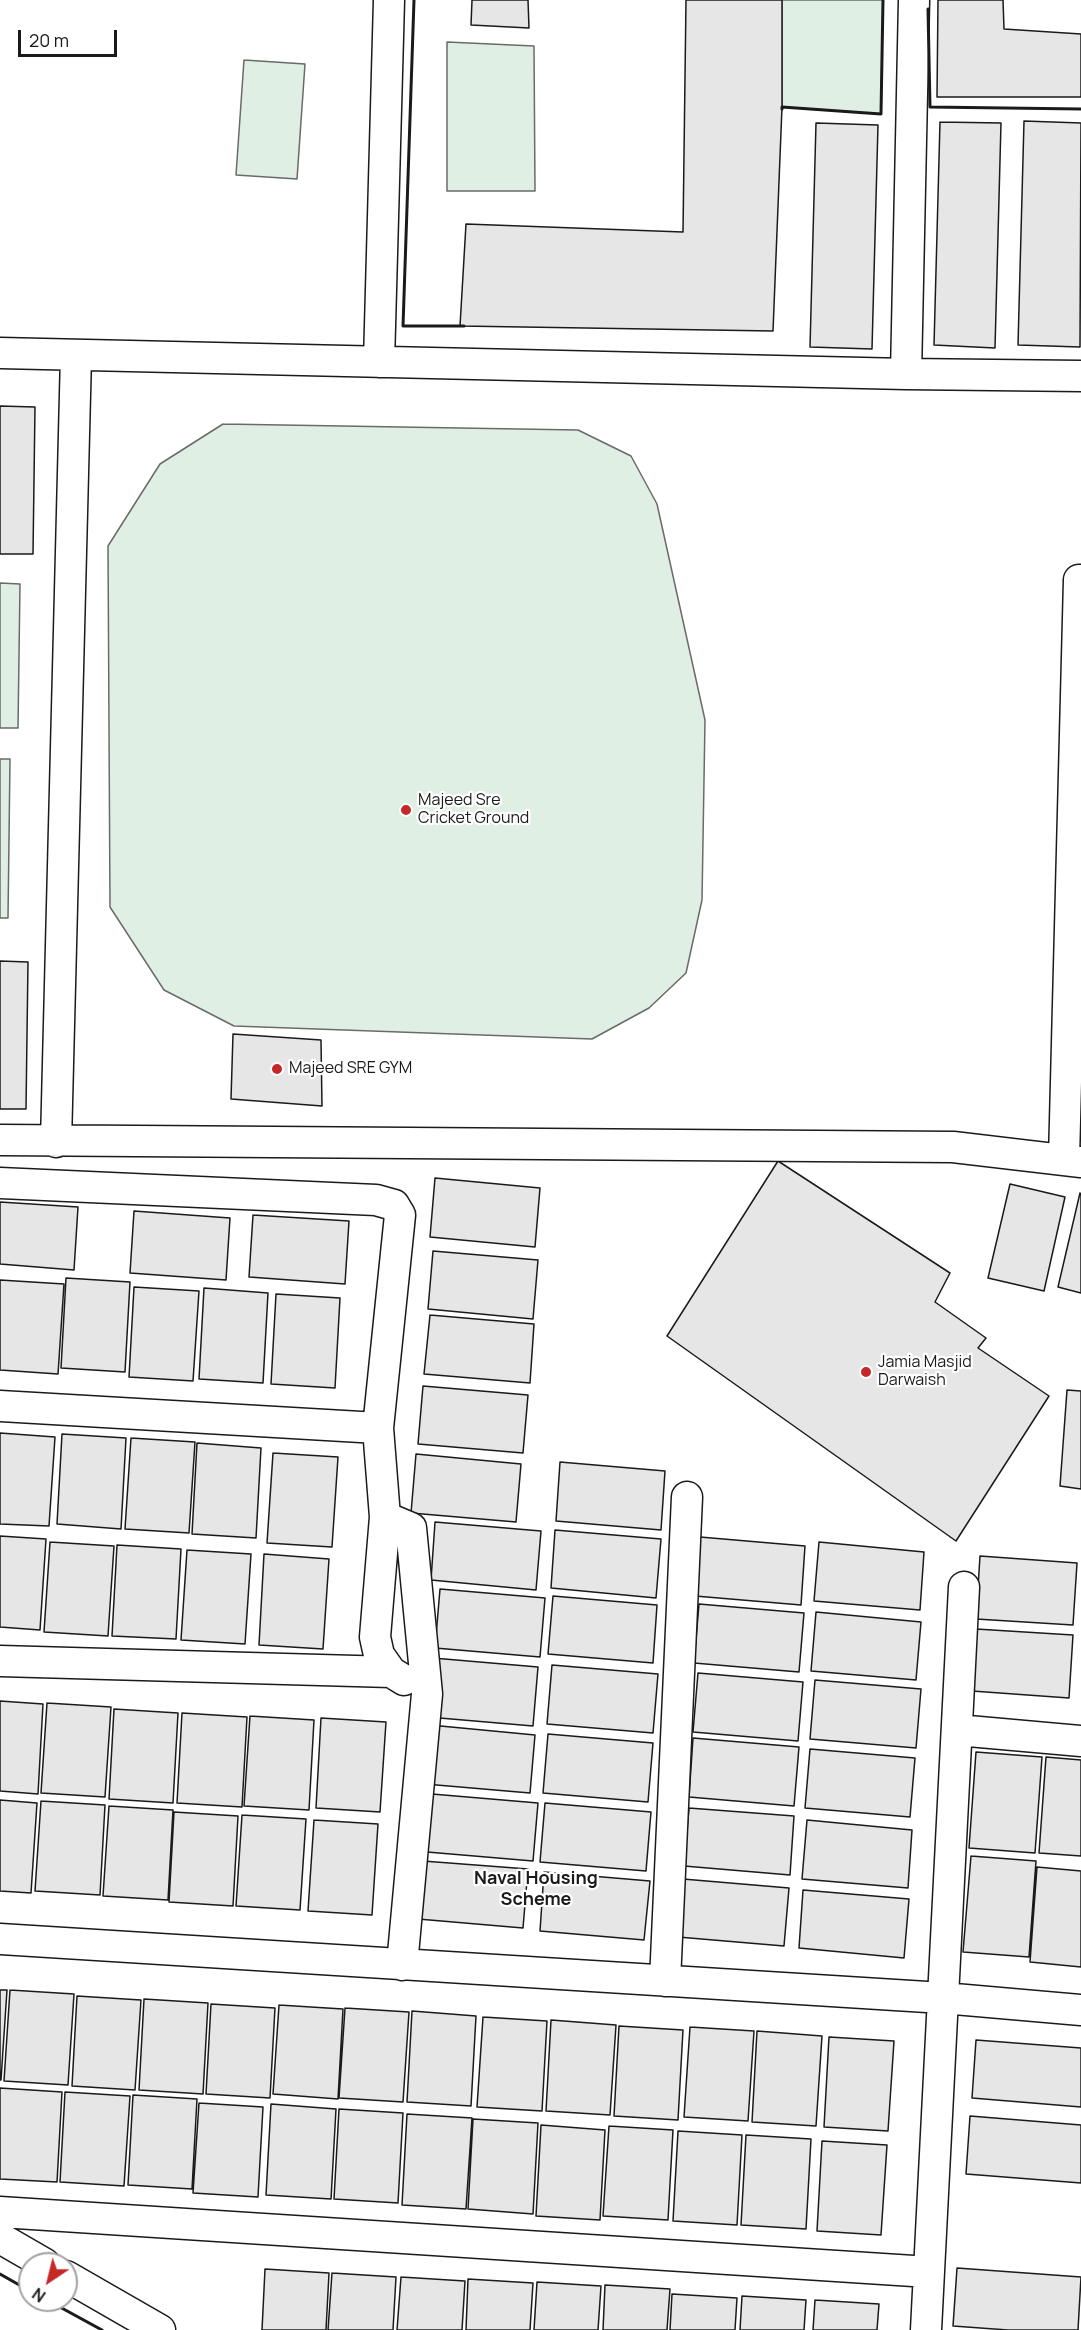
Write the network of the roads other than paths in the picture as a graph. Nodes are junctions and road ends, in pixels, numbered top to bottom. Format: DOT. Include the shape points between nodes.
graph roads {
  1 [pos="389,0"];
  2 [pos="914,0"];
  3 [pos="0,353"];
  4 [pos="76,355"];
  5 [pos="379,362"];
  6 [pos="906,374"];
  7 [pos="1081,376"];
  8 [pos="1079,580"];
  9 [pos="0,1140"];
  10 [pos="56,1142"];
  11 [pos="1073,1160"];
  12 [pos="0,1183"];
  13 [pos="0,1406"];
  14 [pos="378,1428"];
  15 [pos="687,1497"];
  16 [pos="385,1517"];
  17 [pos="964,1587"];
  18 [pos="0,1660"];
  19 [pos="391,1672"];
  20 [pos="427,1694"];
  21 [pos="957,1730"];
  22 [pos="1081,1741"];
  23 [pos="0,1939"];
  24 [pos="402,1965"];
  25 [pos="665,1981"];
  26 [pos="944,1998"];
  27 [pos="1081,2010"];
  28 [pos="0,2212"];
  29 [pos="0,2238"];
  30 [pos="24,2252"];
  31 [pos="929,2272"];
  32 [pos="78,2283"];
  33 [pos="160,2330"];
  34 [pos="926,2330"];
  1 -- 5 [label="street"];
  2 -- 6 [label="street"];
  3 -- 4 [label="street"];
  4 -- 5 [label="street"];
  4 -- 10 [label="street"];
  5 -- 6 [label="street"];
  6 -- 7 [label="street"];
  8 -- 11 [label="street"];
  9 -- 10 [label="street"];
  10 -- 11 [label="street" via="953,1148"];
  12 -- 14 [label="street" via="376,1200 394,1205 400,1215"];
  13 -- 14 [label="street"];
  14 -- 16 [label="street"];
  15 -- 25 [label="street"];
  16 -- 19 [label="street" via="375,1637 379,1655"];
  16 -- 20 [label="street" via="411,1528"];
  17 -- 21 [label="street"];
  18 -- 19 [label="street"];
  19 -- 20 [label="street"];
  20 -- 24 [label="street"];
  21 -- 22 [label="street"];
  21 -- 26 [label="street"];
  23 -- 24 [label="street"];
  24 -- 25 [label="street"];
  25 -- 26 [label="street"];
  26 -- 27 [label="street"];
  26 -- 31 [label="street"];
  28 -- 31 [label="street"];
  29 -- 30 [label="street"];
  31 -- 34 [label="street"];
  32 -- 33 [label="street"];
}
